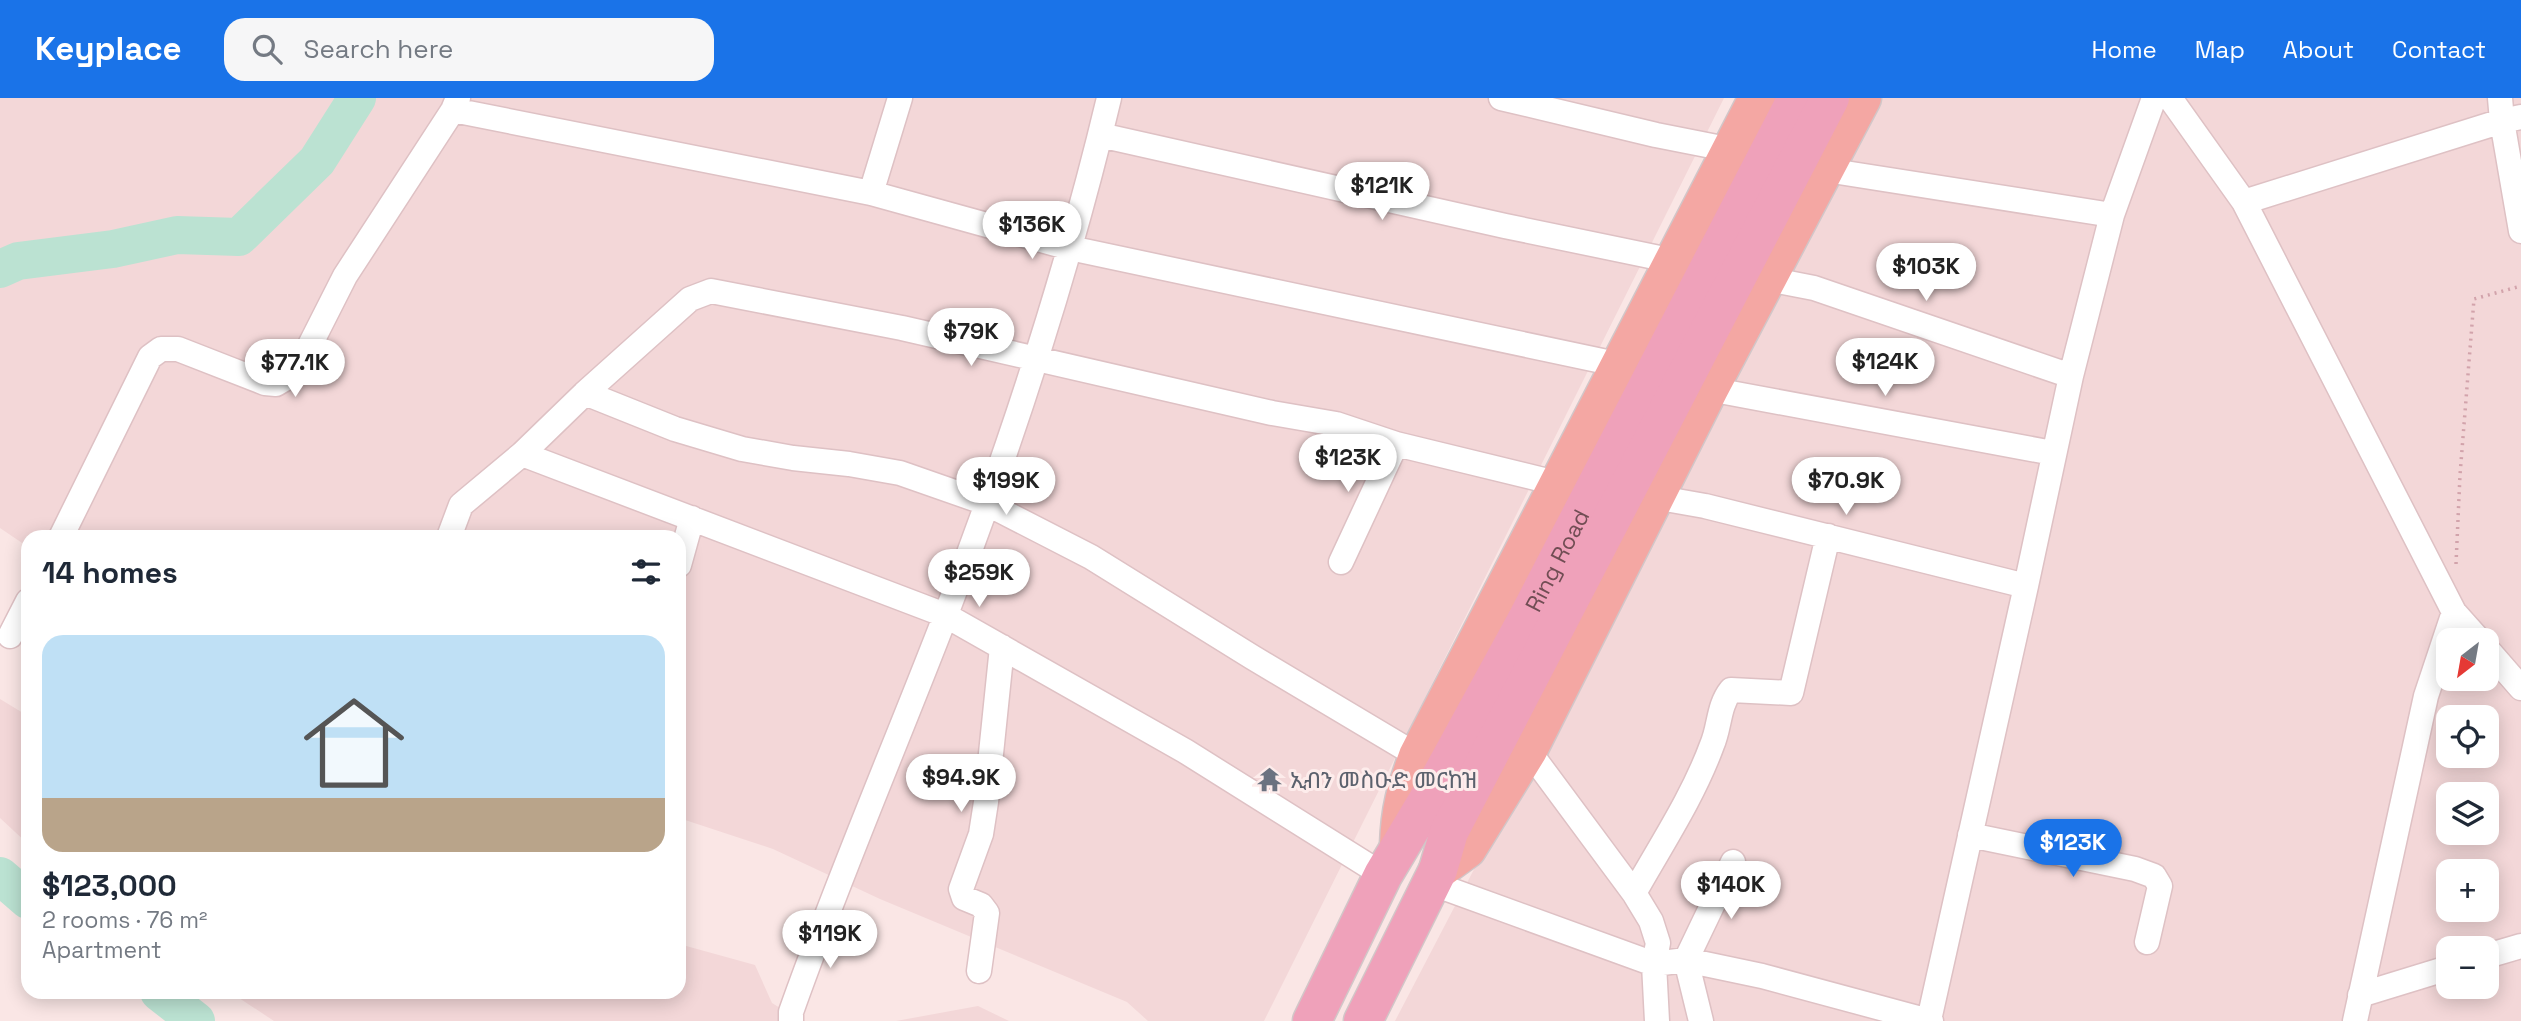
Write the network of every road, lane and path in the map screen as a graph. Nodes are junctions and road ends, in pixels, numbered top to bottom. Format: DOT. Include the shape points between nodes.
graph roads {
  1 [pos="901,98"];
  2 [pos="1110,98"];
  3 [pos="1501,98"];
  4 [pos="1758,98"];
  5 [pos="1797,98"];
  6 [pos="1830,98"];
  7 [pos="1862,98"];
  8 [pos="2154,98"];
  9 [pos="2170,98"];
  10 [pos="455,104"];
  11 [pos="2507,112"];
  12 [pos="1100,135"];
  13 [pos="1732,150"];
  14 [pos="1826,170"];
  15 [pos="871,192"];
  16 [pos="2244,202"];
  17 [pos="2112,215"];
  18 [pos="2521,231"];
  19 [pos="1070,248"];
  20 [pos="1674,261"];
  21 [pos="1768,279"];
  22 [pos="2521,286"];
  23 [pos="1035,359"];
  24 [pos="1621,365"];
  25 [pos="2071,376"];
  26 [pos="1709,388"];
  27 [pos="585,393"];
  28 [pos="1396,444"];
  29 [pos="2053,453"];
  30 [pos="522,454"];
  31 [pos="1560,484"];
  32 [pos="1654,497"];
  33 [pos="986,503"];
  34 [pos="692,518"];
  35 [pos="64,530"];
  36 [pos="452,530"];
  37 [pos="1828,536"];
  38 [pos="686,540"];
  39 [pos="1341,562"];
  40 [pos="2026,586"];
  41 [pos="2454,612"];
  42 [pos="21,615"];
  43 [pos="945,615"];
  44 [pos="2468,628"];
  45 [pos="10,636"];
  46 [pos="1002,648"];
  47 [pos="2499,663"];
  48 [pos="2521,688"];
  49 [pos="1528,750"];
  50 [pos="1418,756"];
  51 [pos="1970,835"];
  52 [pos="1391,860"];
  53 [pos="1733,862"];
  54 [pos="1434,877"];
  55 [pos="1634,893"];
  56 [pos="2147,942"];
  57 [pos="2521,946"];
  58 [pos="2499,952"];
  59 [pos="1686,960"];
  60 [pos="1654,964"];
  61 [pos="979,971"];
  62 [pos="2436,972"];
  63 [pos="2360,995"];
  64 [pos="791,1021"];
  65 [pos="1312,1021"];
  66 [pos="1363,1021"];
  67 [pos="1657,1021"];
  68 [pos="1701,1021"];
  69 [pos="1930,1021"];
  70 [pos="2355,1021"];
  1 -- 15 [label="street"];
  2 -- 12 [label="street"];
  3 -- 13 [label="street"];
  4 -- 13 [label="main road"];
  5 -- 52 [label="highway, Ring Road" via="1526,621"];
  6 -- 54 [label="highway, Ring Road" via="1449,832"];
  7 -- 14 [label="main road"];
  8 -- 17 [label="street"];
  9 -- 16 [label="street"];
  10 -- 15 [label="street"];
  10 -- 35 [label="street" via="345,276 306,353 288,377 276,384 265,383 178,349 161,349 150,357"];
  11 -- 16 [label="street"];
  11 -- 18 [label="street"];
  12 -- 19 [label="street"];
  12 -- 20 [label="street"];
  13 -- 20 [label="main road"];
  14 -- 17 [label="street"];
  14 -- 21 [label="main road"];
  15 -- 19 [label="street"];
  16 -- 41 [label="street"];
  17 -- 25 [label="street"];
  19 -- 23 [label="street"];
  19 -- 24 [label="street"];
  20 -- 24 [label="main road"];
  21 -- 25 [label="street" via="1814,288"];
  21 -- 26 [label="main road"];
  22 -- 41 [label="path" via="2474,299"];
  23 -- 27 [label="street" via="711,291 690,299"];
  23 -- 28 [label="street" via="1336,425"];
  23 -- 33 [label="street"];
  24 -- 31 [label="main road"];
  25 -- 29 [label="street"];
  26 -- 29 [label="street"];
  26 -- 32 [label="main road"];
  27 -- 30 [label="street"];
  27 -- 33 [label="street" via="675,429 742,449 900,473"];
  28 -- 31 [label="street"];
  28 -- 39 [label="street"];
  29 -- 40 [label="street"];
  30 -- 34 [label="street"];
  30 -- 36 [label="street" via="461,505"];
  31 -- 50 [label="main road"];
  32 -- 37 [label="street"];
  32 -- 49 [label="main road"];
  33 -- 43 [label="street"];
  33 -- 50 [label="street" via="1091,557"];
  34 -- 38 [label="street"];
  34 -- 43 [label="street"];
  37 -- 40 [label="street"];
  37 -- 55 [label="street" via="1791,693 1731,690 1723,699 1713,744 1690,795"];
  40 -- 51 [label="street"];
  41 -- 44 [label="street"];
  41 -- 63 [label="street" via="2426,696"];
  42 -- 45 [label="street"];
  43 -- 46 [label="street"];
  43 -- 64 [label="street" via="826,911"];
  46 -- 52 [label="street"];
  46 -- 61 [label="street" via="981,834 961,889 964,898 987,913"];
  47 -- 48 [label="street"];
  49 -- 54 [label="main road" via="1467,849"];
  49 -- 55 [label="street"];
  50 -- 52 [label="main road" via="1404,795"];
  51 -- 56 [label="street" via="2154,876 2160,886"];
  51 -- 69 [label="street"];
  52 -- 65 [label="highway, Ring Road"];
  53 -- 59 [label="street"];
  54 -- 60 [label="street"];
  54 -- 66 [label="highway, Ring Road"];
  55 -- 60 [label="street" via="1658,943"];
  57 -- 58 [label="street"];
  59 -- 60 [label="street"];
  59 -- 68 [label="street"];
  59 -- 69 [label="street"];
  60 -- 67 [label="street"];
  62 -- 63 [label="street"];
  63 -- 70 [label="street"];
}
